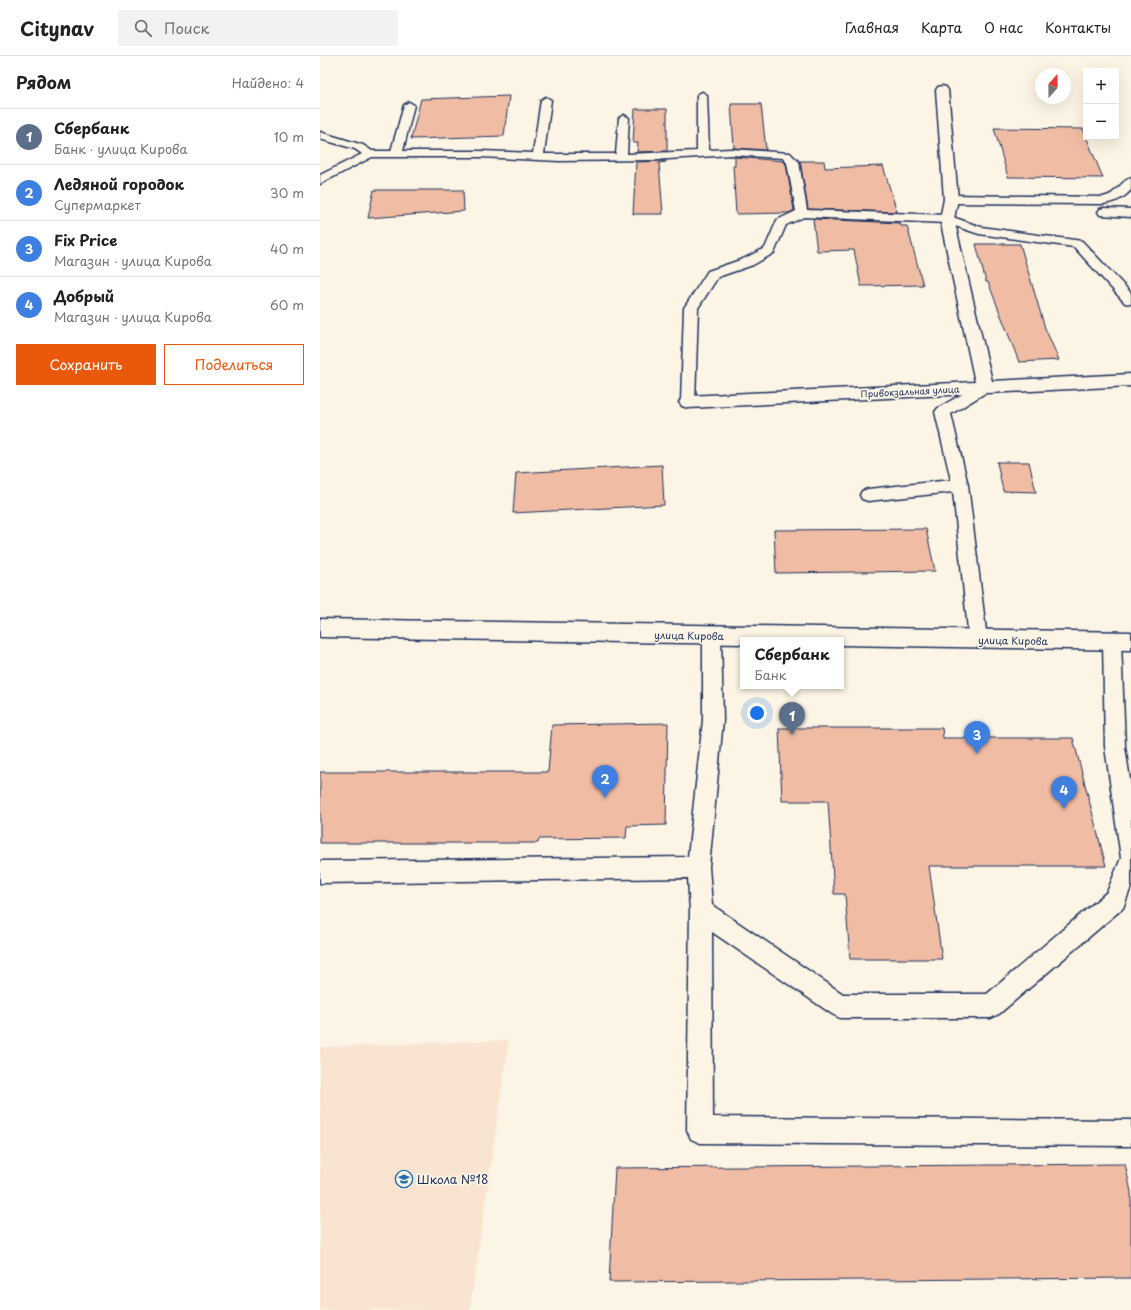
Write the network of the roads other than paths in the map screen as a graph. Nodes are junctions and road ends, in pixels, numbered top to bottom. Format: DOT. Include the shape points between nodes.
graph roads {
  1 [pos="942,90"];
  2 [pos="702,95"];
  3 [pos="546,100"];
  4 [pos="409,105"];
  5 [pos="624,118"];
  6 [pos="320,136"];
  7 [pos="370,154"];
  8 [pos="396,154"];
  9 [pos="703,154"];
  10 [pos="538,157"];
  11 [pos="621,157"];
  12 [pos="320,180"];
  13 [pos="1131,182"];
  14 [pos="951,199"];
  15 [pos="1104,212"];
  16 [pos="802,213"];
  17 [pos="1131,213"];
  18 [pos="947,219"];
  19 [pos="1130,300"];
  20 [pos="1131,380"];
  21 [pos="985,387"];
  22 [pos="688,402"];
  23 [pos="960,485"];
  24 [pos="868,495"];
  25 [pos="320,628"];
  26 [pos="712,635"];
  27 [pos="978,639"];
  28 [pos="1121,641"];
  29 [pos="1123,747"];
  30 [pos="1131,856"];
  31 [pos="1131,860"];
  32 [pos="698,867"];
  33 [pos="320,872"];
  34 [pos="701,911"];
  35 [pos="1131,1133"];
  1 -- 14 [label="street"];
  2 -- 9 [label="lane"];
  3 -- 10 [label="lane"];
  4 -- 8 [label="lane"];
  5 -- 11 [label="lane"];
  6 -- 7 [label="lane" via="359,147"];
  7 -- 8 [label="lane"];
  7 -- 12 [label="lane"];
  8 -- 10 [label="lane"];
  9 -- 11 [label="lane"];
  9 -- 16 [label="lane" via="731,152 786,155 793,162"];
  10 -- 11 [label="lane"];
  13 -- 14 [label="lane" via="1120,196 1113,199"];
  14 -- 18 [label="street"];
  15 -- 17 [label="lane"];
  16 -- 18 [label="lane"];
  16 -- 22 [label="lane" via="780,222 770,250 748,262 713,274 692,308"];
  18 -- 19 [label="lane" via="980,230 1078,244"];
  18 -- 21 [label="street"];
  20 -- 21 [label="street, Привокзальная улица"];
  21 -- 22 [label="street, Привокзальная улица"];
  21 -- 23 [label="lane" via="943,412"];
  23 -- 24 [label="lane"];
  23 -- 27 [label="lane"];
  25 -- 26 [label="street, улица Кирова"];
  26 -- 27 [label="street, улица Кирова"];
  26 -- 32 [label="lane" via="713,720"];
  27 -- 28 [label="street, улица Кирова"];
  28 -- 29 [label="lane"];
  29 -- 30 [label="lane"];
  31 -- 34 [label="lane" via="1115,900 991,1006 840,1006"];
  32 -- 33 [label="lane"];
  32 -- 34 [label="lane"];
  34 -- 35 [label="lane" via="700,1130"];
}
